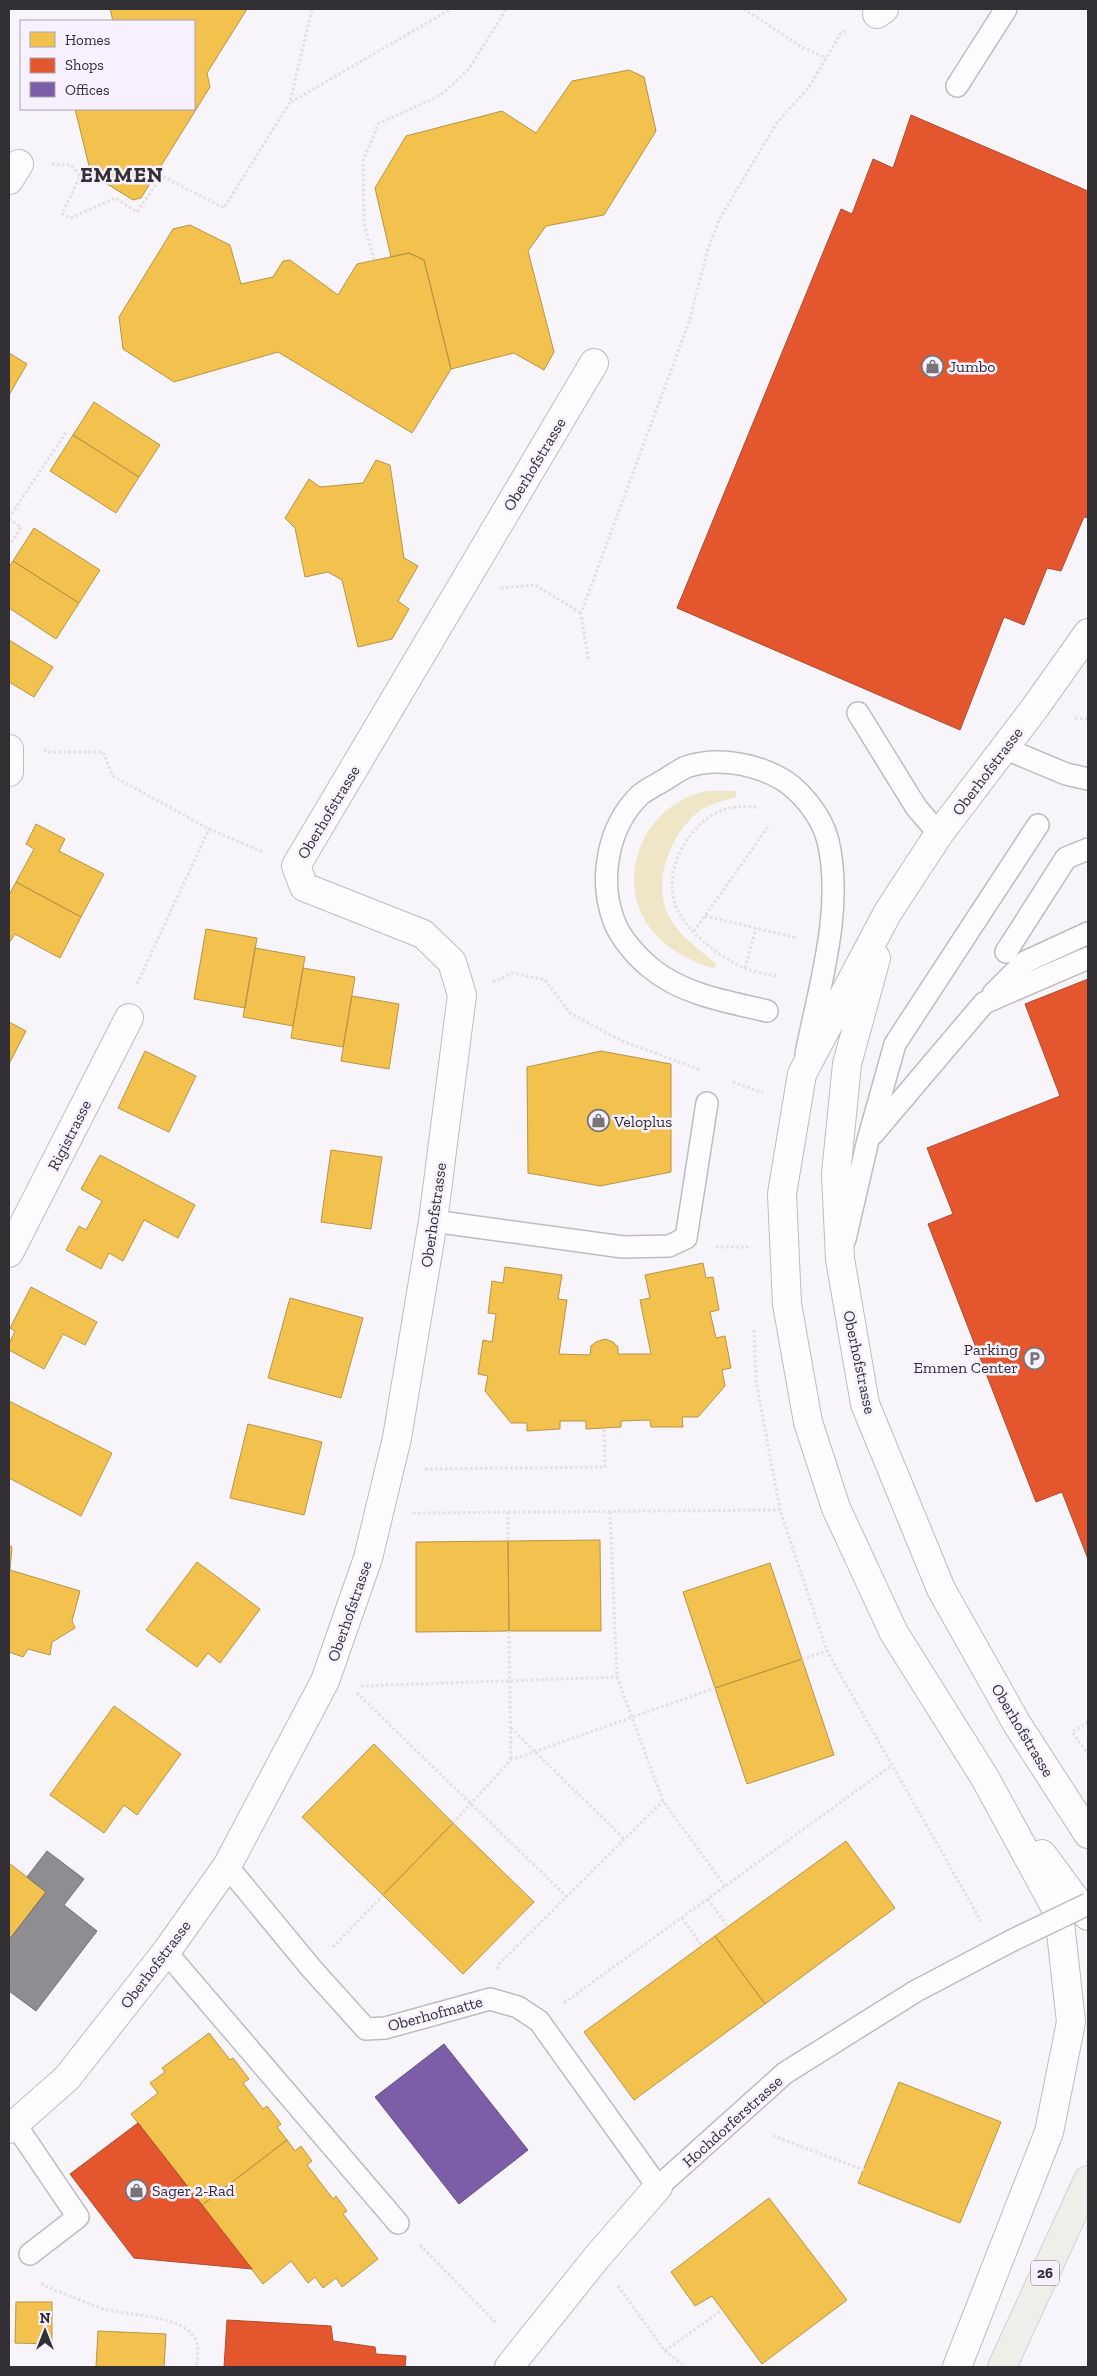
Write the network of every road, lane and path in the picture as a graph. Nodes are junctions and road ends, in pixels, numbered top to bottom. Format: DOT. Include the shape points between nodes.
graph roads {
  1 [pos="312,9"];
  2 [pos="451,9"];
  3 [pos="506,9"];
  4 [pos="744,9"];
  5 [pos="1006,9"];
  6 [pos="881,11"];
  7 [pos="826,58"];
  8 [pos="957,86"];
  9 [pos="290,102"];
  10 [pos="14,172"];
  11 [pos="374,260"];
  12 [pos="594,363"];
  13 [pos="67,430"];
  14 [pos="9,518"];
  15 [pos="9,546"];
  16 [pos="469,574"];
  17 [pos="580,613"];
  18 [pos="1088,633"];
  19 [pos="588,659"];
  20 [pos="858,713"];
  21 [pos="1075,718"];
  22 [pos="1088,719"];
  23 [pos="1004,748"];
  24 [pos="41,749"];
  25 [pos="1088,779"];
  26 [pos="756,807"];
  27 [pos="1038,825"];
  28 [pos="768,827"];
  29 [pos="208,829"];
  30 [pos="939,834"];
  31 [pos="1088,849"];
  32 [pos="296,866"];
  33 [pos="888,912"];
  34 [pos="705,916"];
  35 [pos="756,928"];
  36 [pos="694,931"];
  37 [pos="1088,933"];
  38 [pos="797,938"];
  39 [pos="1006,952"];
  40 [pos="1088,958"];
  41 [pos="745,968"];
  42 [pos="777,976"];
  43 [pos="462,995"];
  44 [pos="984,1002"];
  45 [pos="768,1011"];
  46 [pos="129,1018"];
  47 [pos="710,1074"];
  48 [pos="802,1074"];
  49 [pos="728,1080"];
  50 [pos="763,1094"];
  51 [pos="707,1103"];
  52 [pos="868,1140"];
  53 [pos="433,1221"];
  54 [pos="749,1247"];
  55 [pos="9,1253"];
  56 [pos="750,1256"];
  57 [pos="840,1259"];
  58 [pos="753,1324"];
  59 [pos="604,1428"];
  60 [pos="390,1469"];
  61 [pos="780,1510"];
  62 [pos="508,1512"];
  63 [pos="610,1512"];
  64 [pos="378,1514"];
  65 [pos="508,1541"];
  66 [pos="509,1631"];
  67 [pos="827,1651"];
  68 [pos="802,1659"];
  69 [pos="617,1678"];
  70 [pos="510,1681"];
  71 [pos="338,1684"];
  72 [pos="715,1688"];
  73 [pos="633,1717"];
  74 [pos="1088,1722"];
  75 [pos="511,1728"];
  76 [pos="534,1752"];
  77 [pos="1088,1754"];
  78 [pos="511,1760"];
  79 [pos="892,1765"];
  80 [pos="986,1778"];
  81 [pos="663,1800"];
  82 [pos="471,1804"];
  83 [pos="454,1823"];
  84 [pos="1086,1830"];
  85 [pos="624,1839"];
  86 [pos="227,1866"];
  87 [pos="725,1886"];
  88 [pos="383,1895"];
  89 [pos="566,1896"];
  90 [pos="708,1899"];
  91 [pos="1088,1904"];
  92 [pos="1088,1916"];
  93 [pos="682,1918"];
  94 [pos="982,1923"];
  95 [pos="728,1927"];
  96 [pos="702,1946"];
  97 [pos="166,1952"];
  98 [pos="311,1968"];
  99 [pos="490,1999"];
  100 [pos="539,2021"];
  101 [pos="12,2126"];
  102 [pos="773,2136"];
  103 [pos="864,2170"];
  104 [pos="1088,2180"];
  105 [pos="658,2186"];
  106 [pos="398,2223"];
  107 [pos="30,2254"];
  108 [pos="617,2285"];
  109 [pos="722,2310"];
  110 [pos="665,2351"];
  111 [pos="515,2358"];
  112 [pos="196,2367"];
  113 [pos="686,2367"];
  114 [pos="957,2367"];
  115 [pos="1002,2367"];
  1 -- 9 [label="path"];
  2 -- 9 [label="path"];
  3 -- 11 [label="path" via="469,69 441,95 378,124 363,161 364,222"];
  4 -- 7 [label="path" via="802,47"];
  5 -- 8 [label="lane"];
  6 -- 7 [label="path" via="842,32"];
  7 -- 17 [label="path" via="809,87 776,124 720,220 708,249 689,322"];
  9 -- 10 [label="path" via="224,208 162,176 137,212 115,198 71,218 62,214 80,176 71,165"];
  12 -- 16 [label="street, Oberhofstrasse"];
  13 -- 14 [label="path"];
  14 -- 15 [label="path" via="21,527"];
  16 -- 17 [label="path" via="495,589 535,585"];
  16 -- 32 [label="street, Oberhofstrasse"];
  17 -- 19 [label="path"];
  18 -- 23 [label="street, Oberhofstrasse"];
  20 -- 30 [label="lane" via="916,807"];
  21 -- 22 [label="path"];
  23 -- 25 [label="lane" via="1066,774"];
  23 -- 30 [label="street, Oberhofstrasse"];
  24 -- 29 [label="path" via="49,752 103,752 112,776"];
  26 -- 36 [label="path" via="739,806 716,812 698,826 682,847 674,869 672,889 675,906"];
  27 -- 52 [label="lane" via="895,1044"];
  28 -- 34 [label="path"];
  29 -- 32 [label="path"];
  29 -- 46 [label="path" via="131,996"];
  30 -- 33 [label="street, Oberhofstrasse"];
  31 -- 39 [label="lane" via="1066,858"];
  32 -- 43 [label="street, Oberhofstrasse" via="304,888 423,934 452,962"];
  33 -- 48 [label="street, Oberhofstrasse"];
  33 -- 57 [label="street, Oberhofstrasse" via="847,1064 836,1174"];
  34 -- 35 [label="path"];
  34 -- 36 [label="path"];
  35 -- 38 [label="path"];
  35 -- 41 [label="path"];
  36 -- 41 [label="path" via="720,956"];
  37 -- 44 [label="lane" via="1025,962"];
  40 -- 44 [label="lane"];
  41 -- 42 [label="path"];
  43 -- 47 [label="path" via="513,973 545,980 570,1012 622,1041"];
  43 -- 53 [label="street, Oberhofstrasse"];
  44 -- 52 [label="lane"];
  45 -- 48 [label="lane" via="718,1000 684,987 652,969 626,941 614,921 606,885 606,867 617,827 641,794 685,768 702,764 742,764 785,780 810,804 828,839 834,883 828,943"];
  46 -- 55 [label="street, Rigistrasse"];
  48 -- 80 [label="street, Oberhofstrasse" via="782,1194 787,1304 808,1422 836,1508 894,1633"];
  49 -- 50 [label="path"];
  51 -- 53 [label="lane" via="686,1238 669,1246 624,1247"];
  52 -- 57 [label="lane"];
  53 -- 60 [label="street, Oberhofstrasse"];
  54 -- 56 [label="path"];
  57 -- 84 [label="street, Oberhofstrasse" via="865,1404 941,1588 1017,1724"];
  58 -- 61 [label="path" via="756,1381"];
  59 -- 60 [label="path" via="605,1467"];
  60 -- 64 [label="street, Oberhofstrasse"];
  61 -- 63 [label="path"];
  61 -- 67 [label="path"];
  62 -- 63 [label="path"];
  62 -- 64 [label="path"];
  62 -- 65 [label="path"];
  63 -- 69 [label="path"];
  64 -- 71 [label="street, Oberhofstrasse"];
  66 -- 70 [label="path"];
  67 -- 68 [label="path"];
  67 -- 79 [label="path"];
  69 -- 70 [label="path"];
  69 -- 73 [label="path"];
  70 -- 71 [label="path"];
  70 -- 75 [label="path"];
  71 -- 82 [label="path"];
  71 -- 86 [label="street, Oberhofstrasse"];
  72 -- 73 [label="path"];
  73 -- 76 [label="path"];
  73 -- 81 [label="path"];
  74 -- 77 [label="path" via="1072,1732"];
  75 -- 76 [label="path"];
  75 -- 78 [label="path"];
  76 -- 78 [label="path"];
  76 -- 85 [label="path"];
  78 -- 82 [label="path"];
  79 -- 87 [label="path"];
  79 -- 94 [label="path"];
  80 -- 92 [label="street"];
  80 -- 114 [label="street" via="1059,1914 1071,2022 1049,2132"];
  81 -- 85 [label="path"];
  81 -- 87 [label="path"];
  82 -- 83 [label="path"];
  82 -- 89 [label="path"];
  85 -- 89 [label="path"];
  86 -- 97 [label="street, Oberhofstrasse"];
  86 -- 98 [label="lane, Oberhofmatte"];
  87 -- 90 [label="path"];
  88 -- 98 [label="path"];
  89 -- 99 [label="path" via="499,1964"];
  90 -- 93 [label="path"];
  90 -- 95 [label="path"];
  91 -- 105 [label="lane, Hochdorferstrasse, bridge" via="916,1990 785,2074"];
  93 -- 96 [label="path"];
  93 -- 100 [label="path"];
  97 -- 101 [label="street, Oberhofstrasse" via="67,2078"];
  97 -- 106 [label="lane"];
  98 -- 99 [label="lane, Oberhofmatte" via="366,2029 385,2028"];
  99 -- 100 [label="lane, Oberhofmatte" via="518,2007"];
  100 -- 105 [label="lane, Oberhofmatte"];
  101 -- 107 [label="lane" via="78,2217"];
  102 -- 103 [label="path"];
  104 -- 115 [label="main road, 26"];
  105 -- 111 [label="street, Hochdorferstrasse"];
  106 -- 111 [label="path"];
  107 -- 112 [label="path" via="43,2285 105,2310 177,2324 198,2344"];
  108 -- 110 [label="path"];
  109 -- 110 [label="path"];
  110 -- 113 [label="path"];
}
